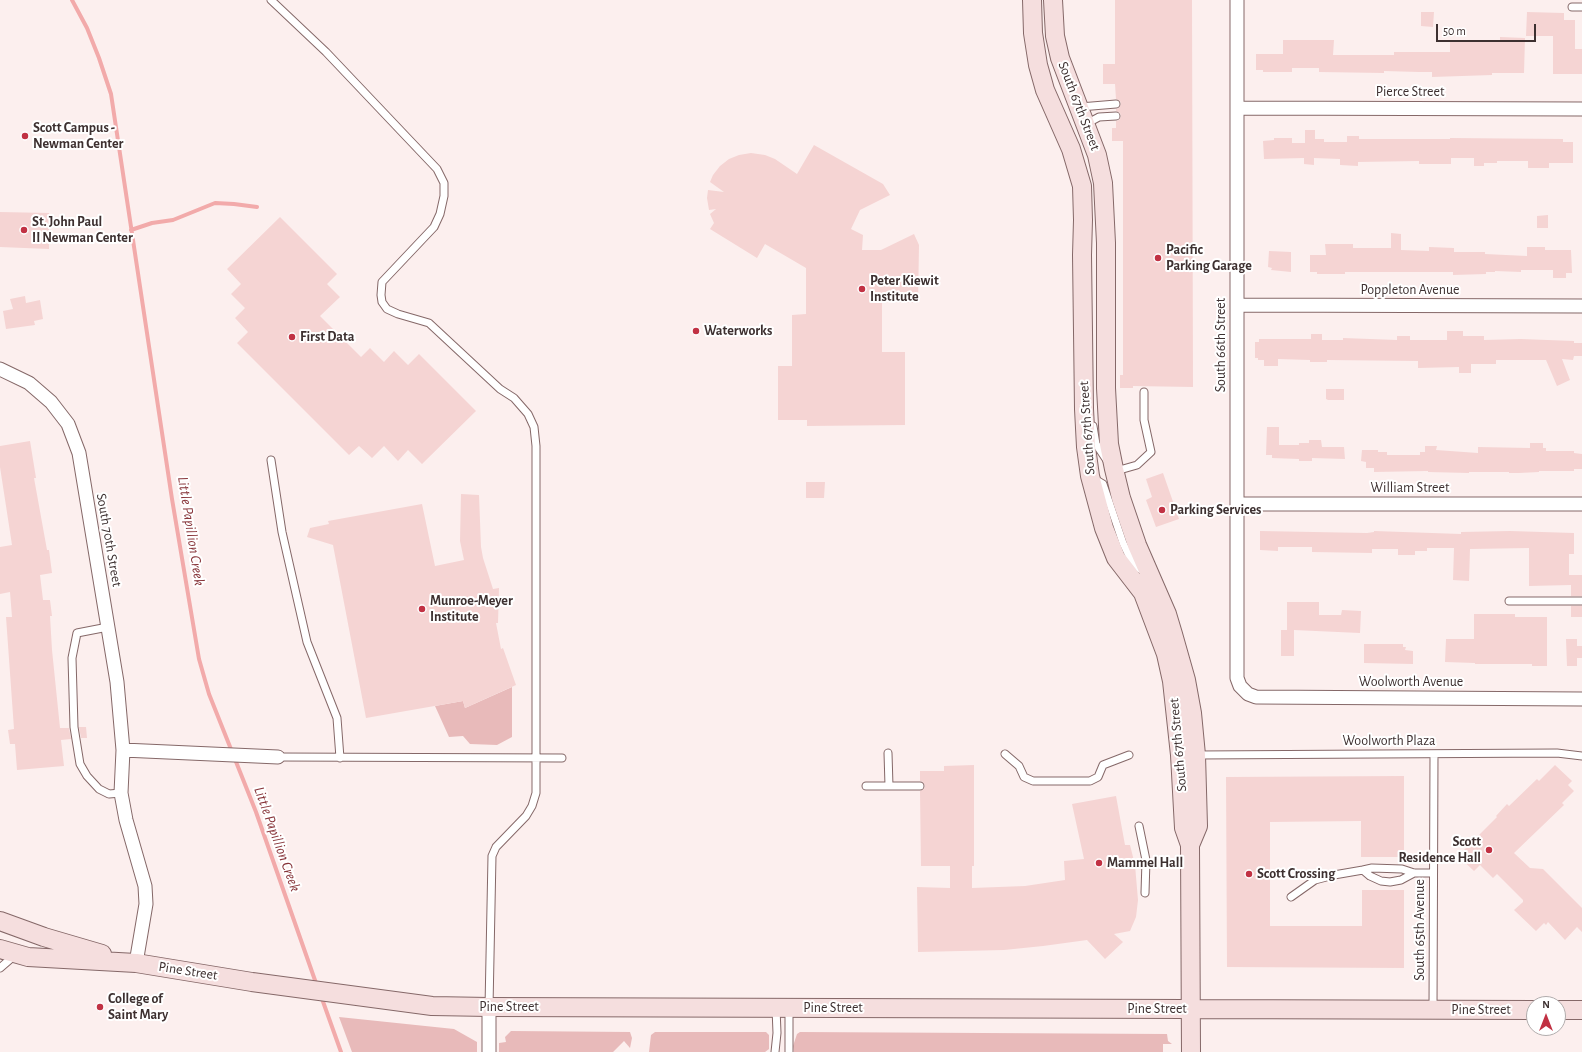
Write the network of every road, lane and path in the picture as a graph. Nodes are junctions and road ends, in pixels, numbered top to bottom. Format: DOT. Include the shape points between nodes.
graph roads {
  1 [pos="271,0"];
  2 [pos="1032,0"];
  3 [pos="1053,0"];
  4 [pos="1236,0"];
  5 [pos="1572,6"];
  6 [pos="1582,7"];
  7 [pos="1116,104"];
  8 [pos="1079,107"];
  9 [pos="1238,108"];
  10 [pos="1582,109"];
  11 [pos="1116,116"];
  12 [pos="1086,124"];
  13 [pos="1061,126"];
  14 [pos="1105,213"];
  15 [pos="1083,300"];
  16 [pos="1237,305"];
  17 [pos="1582,306"];
  18 [pos="0,369"];
  19 [pos="1092,390"];
  20 [pos="1144,392"];
  21 [pos="1093,420"];
  22 [pos="271,460"];
  23 [pos="1114,469"];
  24 [pos="1090,476"];
  25 [pos="1237,504"];
  26 [pos="1582,504"];
  27 [pos="1150,576"];
  28 [pos="1509,601"];
  29 [pos="1582,601"];
  30 [pos="108,627"];
  31 [pos="1243,690"];
  32 [pos="1582,699"];
  33 [pos="124,750"];
  34 [pos="888,753"];
  35 [pos="1005,754"];
  36 [pos="1434,754"];
  37 [pos="1129,755"];
  38 [pos="1196,755"];
  39 [pos="1582,756"];
  40 [pos="278,757"];
  41 [pos="340,758"];
  42 [pos="537,758"];
  43 [pos="562,758"];
  44 [pos="866,786"];
  45 [pos="889,786"];
  46 [pos="920,786"];
  47 [pos="121,793"];
  48 [pos="1139,826"];
  49 [pos="1190,845"];
  50 [pos="1363,870"];
  51 [pos="1414,873"];
  52 [pos="1433,873"];
  53 [pos="1145,893"];
  54 [pos="1291,897"];
  55 [pos="0,921"];
  56 [pos="8,951"];
  57 [pos="136,963"];
  58 [pos="0,968"];
  59 [pos="489,1008"];
  60 [pos="783,1008"];
  61 [pos="1191,1009"];
  62 [pos="1433,1010"];
  63 [pos="1526,1010"];
  64 [pos="1566,1010"];
  65 [pos="1582,1010"];
  66 [pos="489,1052"];
  67 [pos="775,1052"];
  68 [pos="789,1052"];
  69 [pos="1191,1052"];
  1 -- 42 [label="lane" via="326,52 437,169 444,183 440,214 434,227 382,282 382,302 387,309 398,314 429,323 500,389 514,398 528,414 534,427"];
  2 -- 13 [label="main road, South 67th Street" via="1033,33 1038,65 1045,90"];
  3 -- 8 [label="main road, South 67th Street" via="1059,54"];
  4 -- 9 [label="street, South 66th Street"];
  5 -- 6 [label="lane"];
  7 -- 8 [label="lane"];
  8 -- 12 [label="main road, South 67th Street"];
  9 -- 10 [label="street, Pierce Street"];
  9 -- 16 [label="street, South 66th Street"];
  11 -- 12 [label="lane" via="1099,117"];
  12 -- 14 [label="main road, South 67th Street" via="1100,164"];
  13 -- 14 [label="main road" via="1075,136"];
  13 -- 15 [label="main road, South 67th Street" via="1072,149 1082,186"];
  14 -- 23 [label="main road, South 67th Street" via="1106,388 1109,444"];
  15 -- 19 [label="lane" via="1089,322"];
  15 -- 24 [label="main road, South 67th Street" via="1084,410"];
  16 -- 17 [label="street, Poppleton Avenue"];
  16 -- 25 [label="street, South 66th Street"];
  18 -- 30 [label="street, South 70th Street" via="29,383 51,402 68,424 79,453"];
  20 -- 23 [label="lane" via="1144,420 1151,452 1137,465"];
  21 -- 23 [label="lane" via="1096,444 1102,456"];
  22 -- 41 [label="lane" via="282,532 307,642 337,718"];
  23 -- 27 [label="main road, South 67th Street" via="1121,498"];
  24 -- 27 [label="lane" via="1103,484 1123,543 1134,566"];
  24 -- 49 [label="main road, South 67th Street" via="1104,528 1116,558 1143,593 1166,654 1175,700 1184,828"];
  25 -- 26 [label="street, William Street"];
  25 -- 31 [label="street, South 66th Street" via="1237,678"];
  27 -- 38 [label="main road, South 67th Street" via="1171,627 1186,680"];
  28 -- 29 [label="lane"];
  30 -- 33 [label="street, South 70th Street"];
  30 -- 47 [label="lane" via="77,633 72,658 74,727 80,764 87,776 99,790 109,794"];
  31 -- 32 [label="street, Woolworth Avenue" via="1256,697"];
  33 -- 40 [label="street"];
  33 -- 47 [label="street, South 70th Street"];
  34 -- 45 [label="lane"];
  35 -- 37 [label="lane" via="1019,766 1024,777 1033,781 1090,781 1098,777 1104,765"];
  36 -- 38 [label="lane, Woolworth Plaza"];
  36 -- 39 [label="lane, Woolworth Plaza" via="1557,753"];
  36 -- 52 [label="lane, South 65th Avenue"];
  38 -- 49 [label="main road, South 67th Street" via="1198,826"];
  40 -- 41 [label="lane"];
  41 -- 42 [label="lane"];
  42 -- 43 [label="lane"];
  42 -- 59 [label="lane" via="536,794 532,806 526,816 496,847 492,856"];
  44 -- 45 [label="lane"];
  45 -- 46 [label="lane"];
  47 -- 57 [label="street, South 70th Street" via="145,886 146,904"];
  48 -- 53 [label="lane" via="1146,860"];
  49 -- 61 [label="main road, South 67th Street"];
  50 -- 51 [label="lane" via="1402,869"];
  50 -- 51 [label="lane" via="1381,881 1390,882"];
  50 -- 54 [label="lane" via="1315,880"];
  51 -- 52 [label="lane"];
  52 -- 62 [label="lane, South 65th Avenue"];
  55 -- 57 [label="main road, Pine Street" via="44,937"];
  56 -- 57 [label="main road, Pine Street" via="28,957"];
  56 -- 58 [label="lane"];
  57 -- 59 [label="main road, Pine Street" via="382,1000 432,1006"];
  59 -- 60 [label="main road, Pine Street"];
  59 -- 66 [label="street"];
  60 -- 61 [label="main road, Pine Street"];
  60 -- 67 [label="lane"];
  60 -- 68 [label="lane"];
  61 -- 62 [label="main road, Pine Street"];
  61 -- 69 [label="main road, South 67th Street"];
  62 -- 63 [label="main road, Pine Street"];
  64 -- 65 [label="main road"];
}
